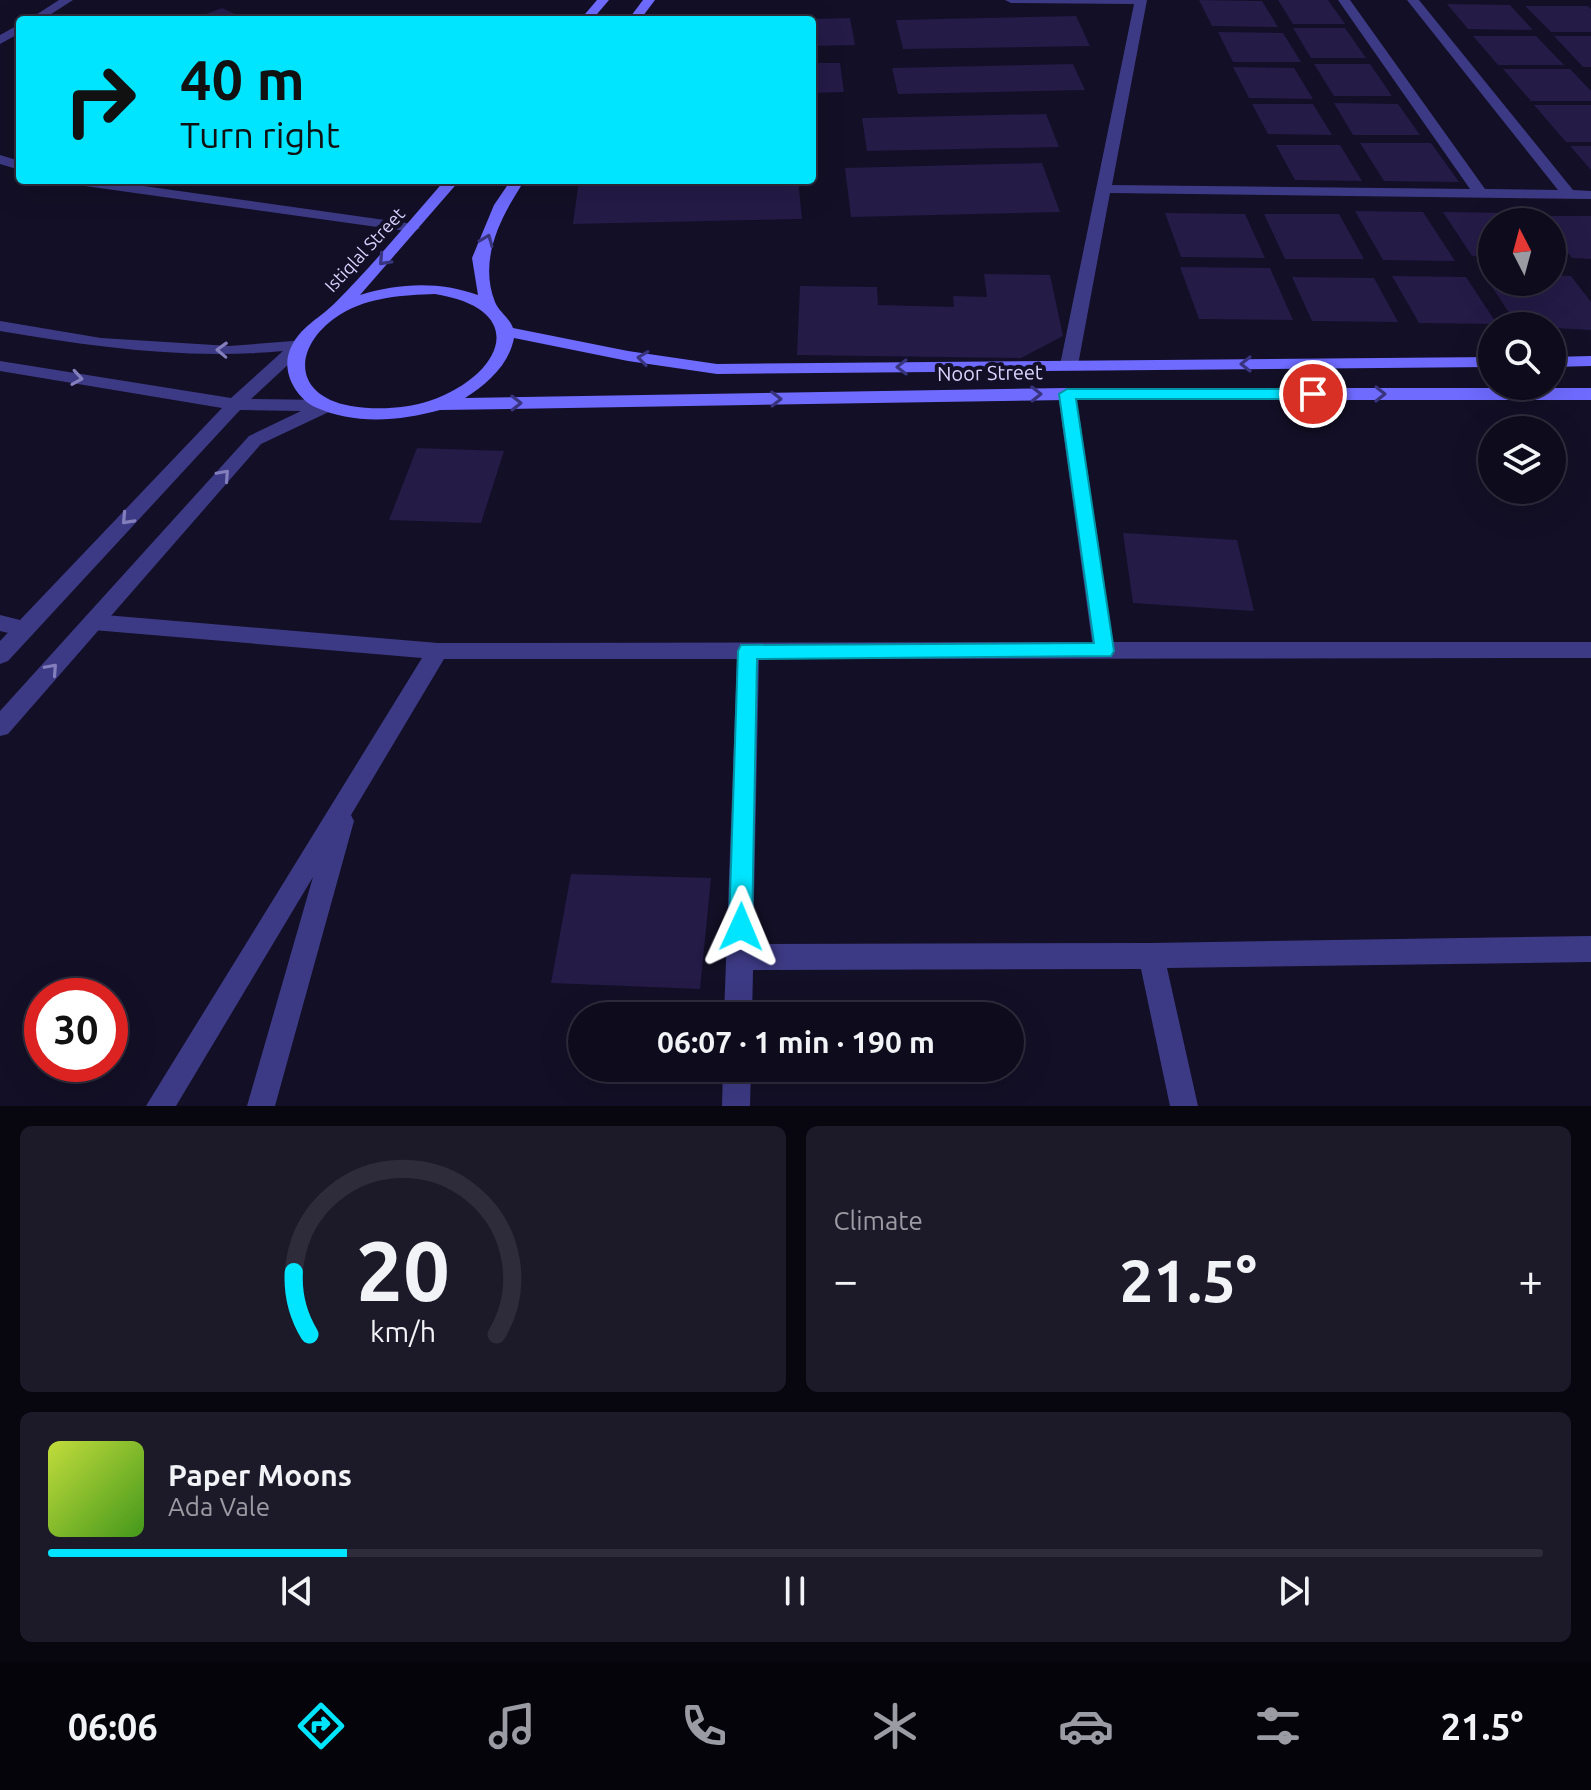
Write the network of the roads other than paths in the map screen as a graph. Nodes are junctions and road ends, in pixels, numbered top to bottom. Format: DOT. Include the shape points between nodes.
graph roads {
  1 [pos="67,0"];
  2 [pos="603,0"];
  3 [pos="1011,0"];
  4 [pos="1344,0"];
  5 [pos="1413,0"];
  6 [pos="1141,1"];
  7 [pos="41,16"];
  8 [pos="589,16"];
  9 [pos="100,184"];
  10 [pos="450,184"];
  11 [pos="515,184"];
  12 [pos="1104,189"];
  13 [pos="1480,193"];
  14 [pos="1569,195"];
  15 [pos="1591,195"];
  16 [pos="413,228"];
  17 [pos="488,306"];
  18 [pos="337,310"];
  19 [pos="0,326"];
  20 [pos="505,331"];
  21 [pos="300,344"];
  22 [pos="1591,361"];
  23 [pos="1478,362"];
  24 [pos="1566,362"];
  25 [pos="1069,365"];
  26 [pos="0,366"];
  27 [pos="1067,394"];
  28 [pos="1591,394"];
  29 [pos="235,404"];
  30 [pos="438,404"];
  31 [pos="327,406"];
  32 [pos="93,622"];
  33 [pos="0,623"];
  34 [pos="25,629"];
  35 [pos="1591,650"];
  36 [pos="438,651"];
  37 [pos="748,651"];
  38 [pos="1104,651"];
  39 [pos="0,655"];
  40 [pos="0,727"];
  41 [pos="349,797"];
  42 [pos="1591,949"];
  43 [pos="1151,956"];
  44 [pos="740,957"];
  45 [pos="738,1002"];
  46 [pos="737,1082"];
  47 [pos="160,1106"];
  48 [pos="261,1106"];
  49 [pos="736,1106"];
  50 [pos="1184,1106"];
  1 -- 7 [label="street"];
  2 -- 8 [label="main road"];
  3 -- 6 [label="street"];
  4 -- 13 [label="street"];
  5 -- 14 [label="street"];
  6 -- 12 [label="street"];
  9 -- 16 [label="street"];
  10 -- 16 [label="main road, Istiqlal Street"];
  17 -- 11 [label="main road, one-way" via="480,258"];
  12 -- 13 [label="street"];
  12 -- 25 [label="street"];
  13 -- 14 [label="street"];
  14 -- 15 [label="street"];
  16 -- 18 [label="main road, Istiqlal Street, one-way"];
  17 -- 18 [label="main road" via="465,294 435,289 368,297"];
  17 -- 20 [label="main road"];
  18 -- 21 [label="main road"];
  21 -- 19 [label="street, one-way" via="216,351 101,343"];
  25 -- 20 [label="main road, Noor Street, one-way" via="717,369"];
  20 -- 30 [label="main road" via="504,350 491,370 469,389"];
  21 -- 29 [label="street"];
  21 -- 31 [label="main road" via="296,379 307,394"];
  22 -- 24 [label="main road"];
  23 -- 25 [label="main road, Noor Street, one-way"];
  26 -- 29 [label="street, one-way"];
  27 -- 28 [label="main road, Noor Street, one-way"];
  30 -- 27 [label="main road, Noor Street, one-way"];
  27 -- 38 [label="street"];
  29 -- 31 [label="street"];
  29 -- 34 [label="street, one-way"];
  30 -- 31 [label="main road" via="379,415"];
  32 -- 31 [label="street, one-way" via="255,440"];
  32 -- 36 [label="street"];
  40 -- 32 [label="street, one-way"];
  33 -- 34 [label="street"];
  34 -- 39 [label="street"];
  35 -- 38 [label="street"];
  36 -- 37 [label="street"];
  36 -- 41 [label="street"];
  37 -- 38 [label="street"];
  37 -- 44 [label="street"];
  41 -- 47 [label="street"];
  41 -- 48 [label="street"];
  42 -- 43 [label="street"];
  43 -- 44 [label="street"];
  43 -- 50 [label="street"];
  44 -- 45 [label="street"];
  46 -- 49 [label="street"];
}
